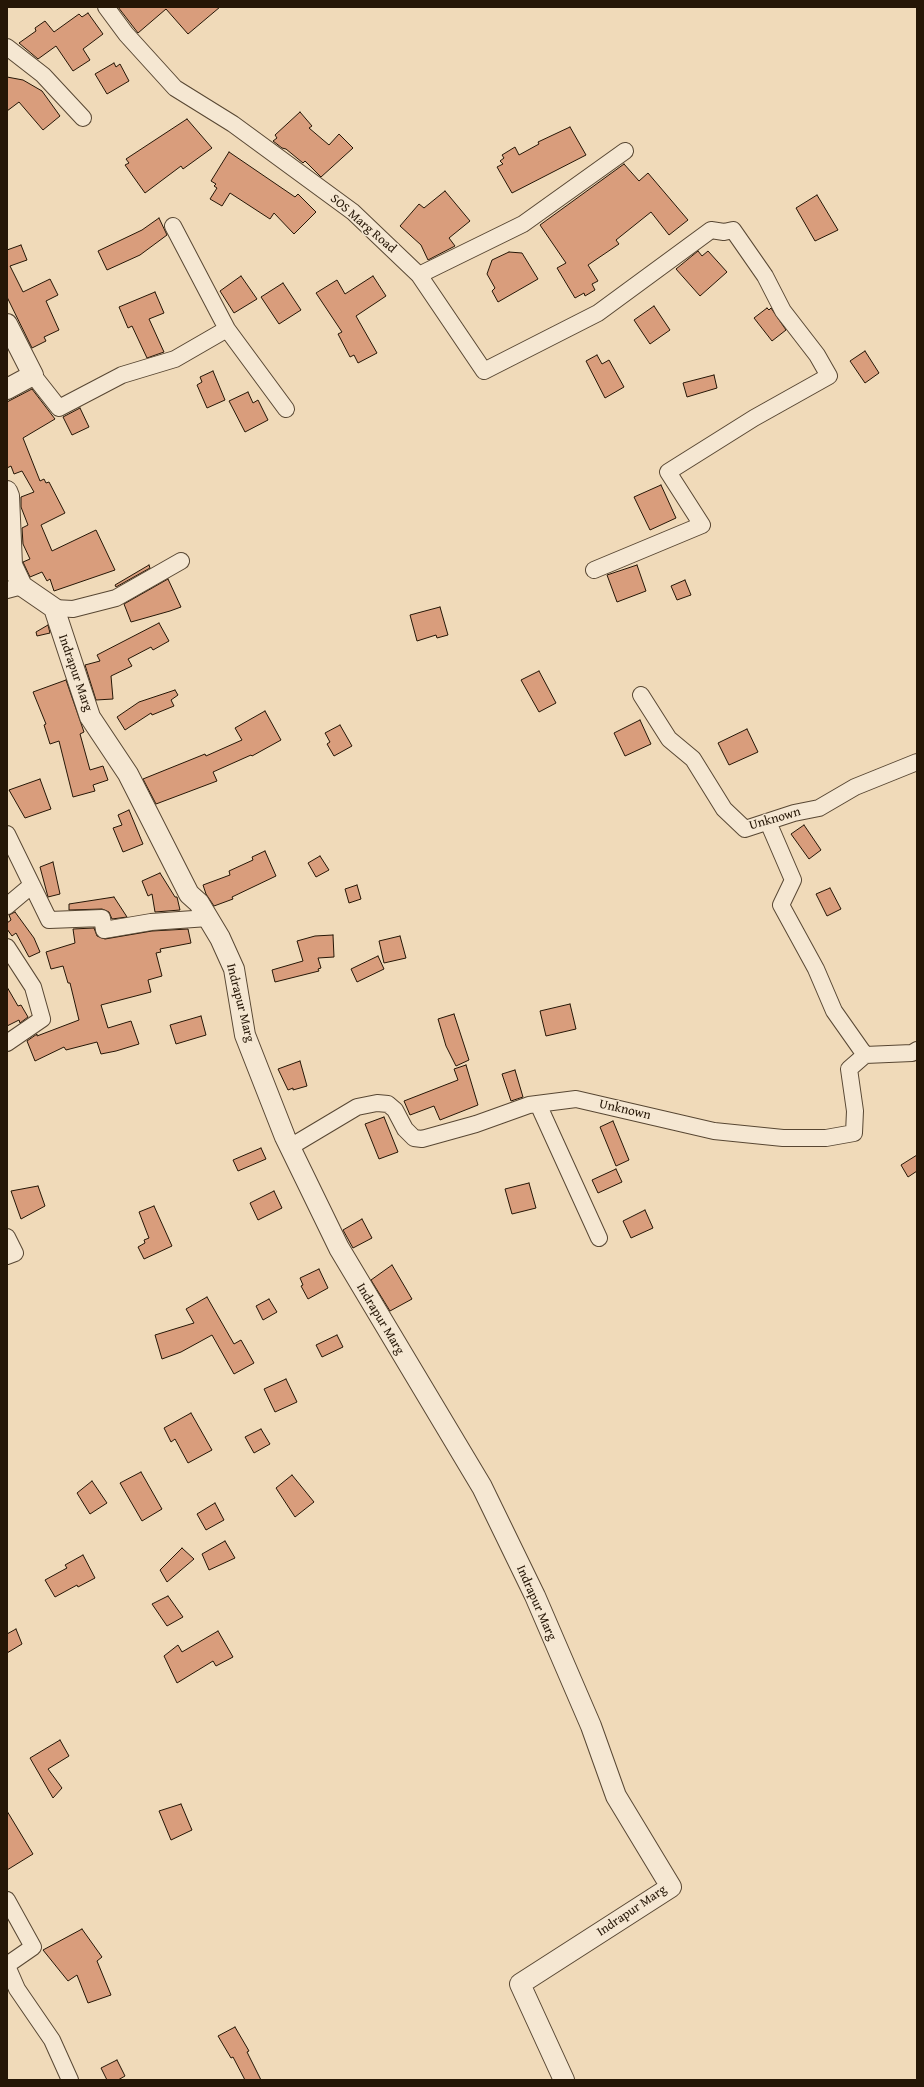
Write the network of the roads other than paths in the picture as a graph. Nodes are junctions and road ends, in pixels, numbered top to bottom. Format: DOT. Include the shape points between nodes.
graph roads {
  1 [pos="106,7"];
  2 [pos="7,47"];
  3 [pos="84,118"];
  4 [pos="625,151"];
  5 [pos="172,226"];
  6 [pos="419,274"];
  7 [pos="7,324"];
  8 [pos="227,329"];
  9 [pos="33,375"];
  10 [pos="7,389"];
  11 [pos="286,409"];
  12 [pos="7,491"];
  13 [pos="181,561"];
  14 [pos="594,570"];
  15 [pos="14,588"];
  16 [pos="54,608"];
  17 [pos="641,695"];
  18 [pos="917,762"];
  19 [pos="768,822"];
  20 [pos="7,834"];
  21 [pos="32,885"];
  22 [pos="7,906"];
  23 [pos="208,918"];
  24 [pos="7,947"];
  25 [pos="7,1043"];
  26 [pos="917,1050"];
  27 [pos="865,1055"];
  28 [pos="538,1104"];
  29 [pos="290,1147"];
  30 [pos="7,1237"];
  31 [pos="599,1238"];
  32 [pos="7,1256"];
  33 [pos="7,1900"];
  34 [pos="7,1965"];
  35 [pos="70,2080"];
  36 [pos="564,2080"];
  1 -- 6 [label="street, SOS Marg Road" via="126,34 175,88 233,124 353,212"];
  2 -- 3 [label="street" via="43,75"];
  4 -- 6 [label="street" via="523,224"];
  5 -- 8 [label="street"];
  6 -- 14 [label="street, SOS Marg Road" via="484,371 598,313 711,230 733,230 765,276 783,311 830,376 754,418 668,472 702,525"];
  7 -- 9 [label="street"];
  8 -- 9 [label="street" via="175,359 122,375 59,408"];
  8 -- 11 [label="street"];
  9 -- 10 [label="street"];
  12 -- 15 [label="street"];
  13 -- 16 [label="street" via="116,598 73,609"];
  15 -- 16 [label="street"];
  16 -- 23 [label="street, Indrapur Marg" via="90,717 128,774 189,894 199,903"];
  17 -- 19 [label="street, Unknown" via="669,739 693,759 724,809 745,830"];
  18 -- 19 [label="street, Unknown" via="855,787 819,808"];
  19 -- 27 [label="street" via="793,880 781,905 816,969 834,1011"];
  20 -- 21 [label="street"];
  21 -- 22 [label="street"];
  21 -- 23 [label="street" via="49,920 102,918 104,930 151,922"];
  23 -- 29 [label="street, Indrapur Marg" via="234,969 245,1035"];
  24 -- 25 [label="street" via="33,987 42,1019"];
  26 -- 27 [label="street" via="912,1053"];
  27 -- 28 [label="street, Unknown" via="849,1069 855,1111 854,1133 826,1138 783,1138 714,1131 576,1099"];
  28 -- 29 [label="street, Unknown" via="422,1139 414,1138 405,1129 395,1110 388,1104 377,1103 358,1107"];
  28 -- 31 [label="street"];
  29 -- 36 [label="street, Indrapur Marg" via="338,1248 482,1487 534,1596 591,1726 616,1796 671,1887 520,1984"];
  30 -- 32 [label="street" via="15,1253"];
  33 -- 34 [label="street" via="32,1947"];
  34 -- 35 [label="street" via="17,1989 52,2040"];
}
